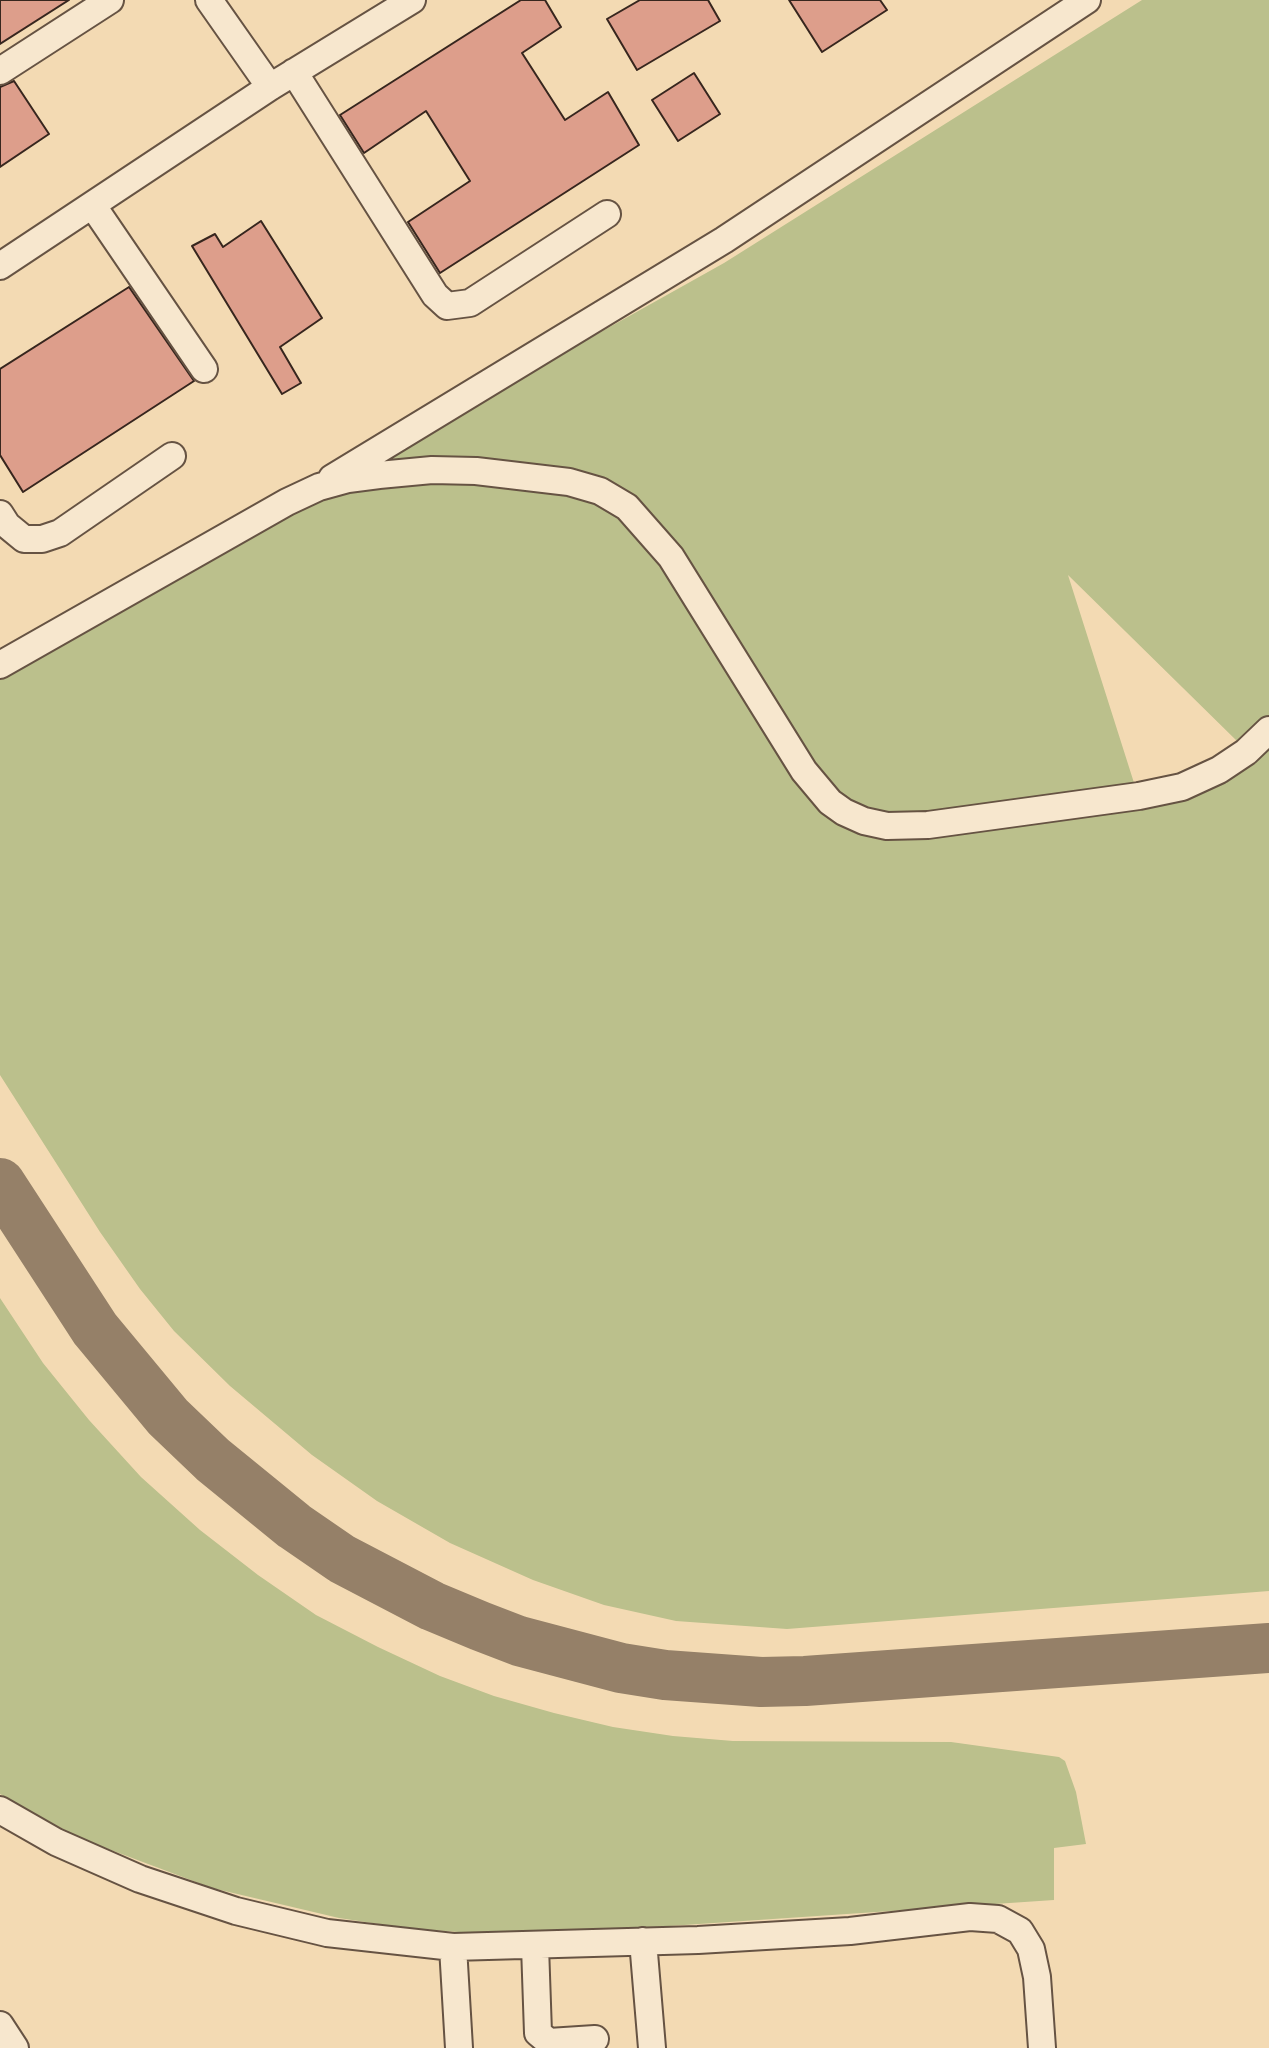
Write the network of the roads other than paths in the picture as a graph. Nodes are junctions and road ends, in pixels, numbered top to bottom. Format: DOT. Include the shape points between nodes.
graph roads {
  1 [pos="110,0"];
  2 [pos="209,0"];
  3 [pos="1087,0"];
  4 [pos="403,2"];
  5 [pos="0,71"];
  6 [pos="294,72"];
  7 [pos="270,87"];
  8 [pos="93,206"];
  9 [pos="607,214"];
  10 [pos="0,266"];
  11 [pos="204,369"];
  12 [pos="172,456"];
  13 [pos="319,487"];
  14 [pos="0,514"];
  15 [pos="0,665"];
  16 [pos="1269,730"];
  17 [pos="0,1810"];
  18 [pos="643,1941"];
  19 [pos="535,1946"];
  20 [pos="453,1947"];
  21 [pos="0,2025"];
  22 [pos="595,2039"];
  23 [pos="15,2048"];
  24 [pos="459,2048"];
  25 [pos="652,2048"];
  26 [pos="1042,2048"];
  1 -- 5 [label="lane"];
  2 -- 7 [label="lane"];
  3 -- 13 [label="lane" via="724,240"];
  4 -- 6 [label="lane"];
  6 -- 7 [label="lane"];
  6 -- 9 [label="lane" via="435,295 447,306 470,303"];
  7 -- 8 [label="lane"];
  8 -- 10 [label="lane"];
  8 -- 11 [label="lane"];
  12 -- 14 [label="lane" via="60,533 24,539"];
  13 -- 15 [label="lane"];
  13 -- 16 [label="lane" via="379,475 476,471 569,482 600,491 627,507 671,557 804,771 830,802 864,821 928,825 1182,787 1219,770"];
  17 -- 20 [label="lane" via="140,1879 236,1911 327,1933"];
  18 -- 19 [label="lane"];
  18 -- 25 [label="lane"];
  18 -- 26 [label="lane" via="998,1919 1020,1931 1031,1949"];
  19 -- 20 [label="lane"];
  19 -- 22 [label="lane" via="538,2033 549,2042"];
  20 -- 24 [label="lane"];
  21 -- 23 [label="lane"];
}
